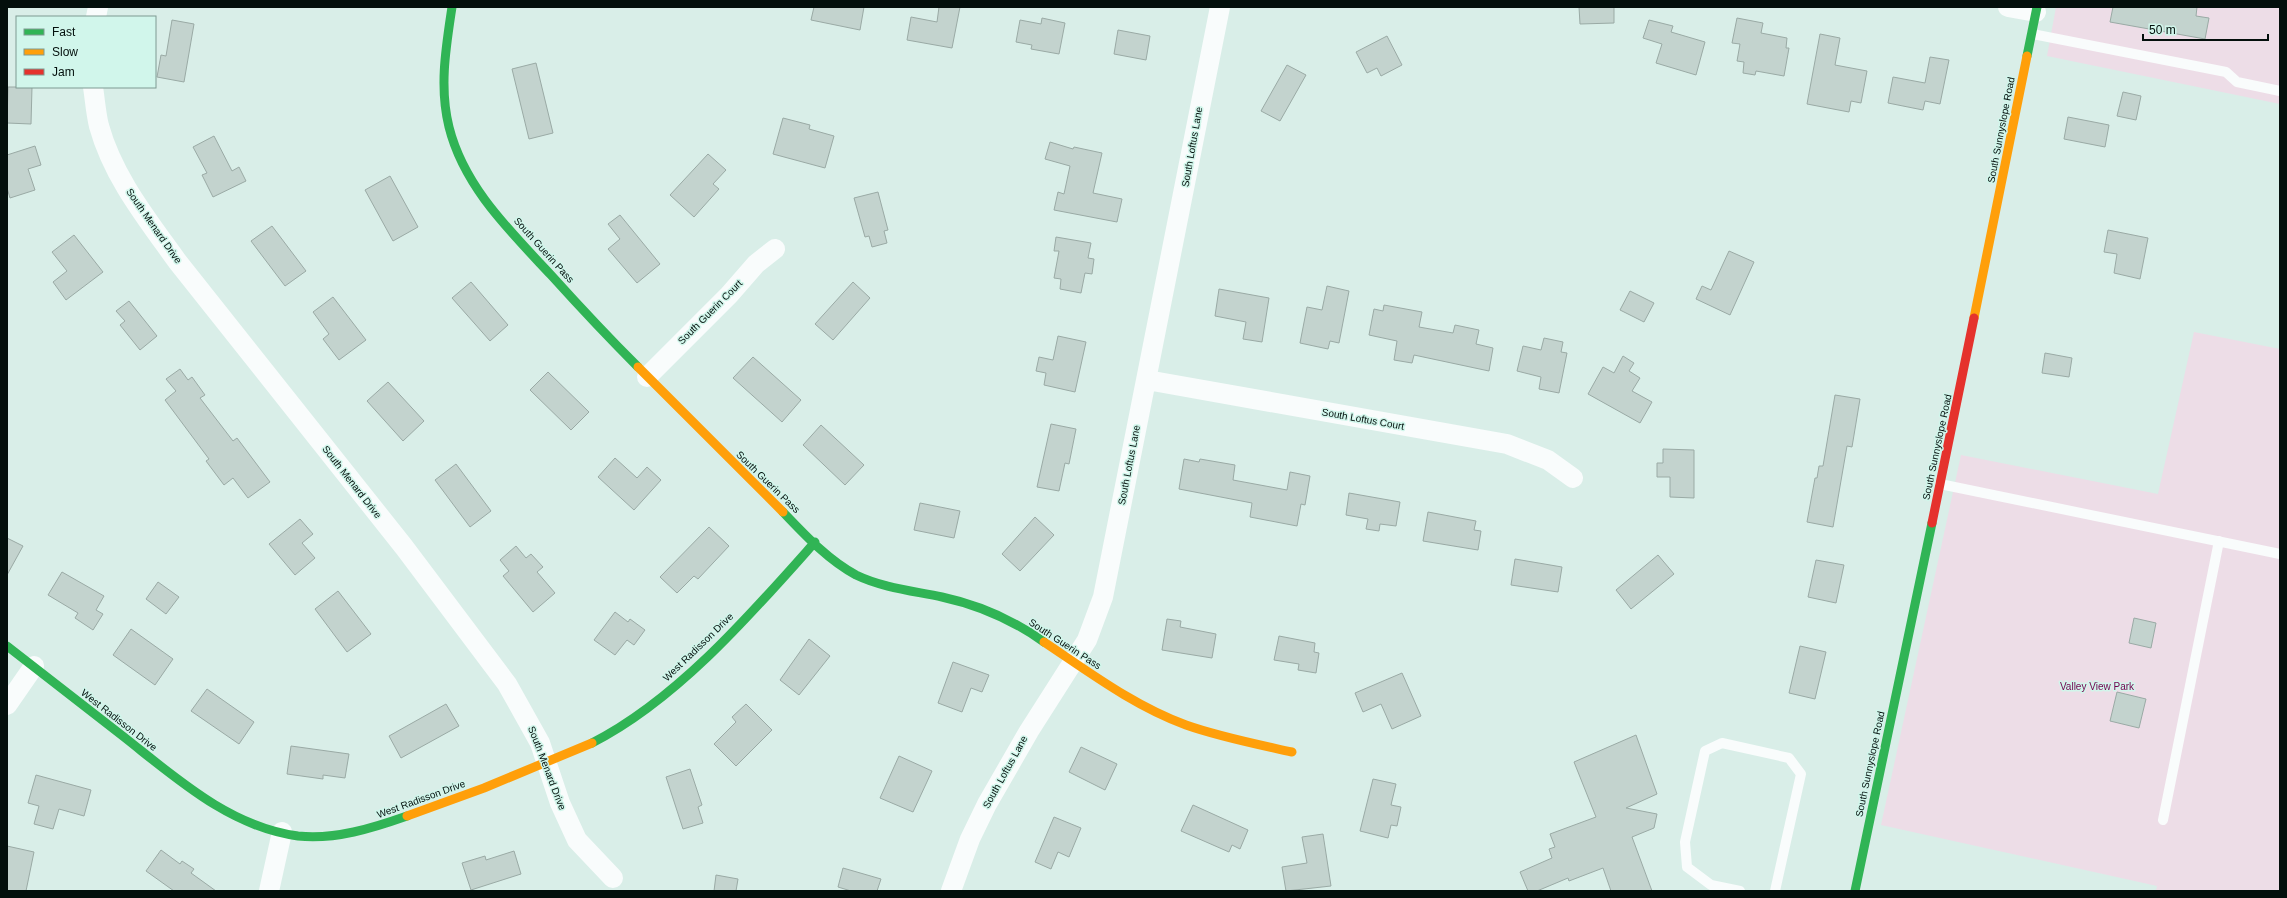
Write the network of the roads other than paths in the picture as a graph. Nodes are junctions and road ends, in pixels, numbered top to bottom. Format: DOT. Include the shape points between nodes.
graph roads {
  1 [pos="452,7"];
  2 [pos="1220,7"];
  3 [pos="2008,7"];
  4 [pos="2036,10"];
  5 [pos="2032,34"];
  6 [pos="92,88"];
  7 [pos="2280,91"];
  8 [pos="775,249"];
  9 [pos="647,377"];
  10 [pos="1147,380"];
  11 [pos="1573,478"];
  12 [pos="1940,484"];
  13 [pos="2219,541"];
  14 [pos="815,542"];
  15 [pos="2280,554"];
  16 [pos="7,646"];
  17 [pos="1073,662"];
  18 [pos="34,666"];
  19 [pos="7,705"];
  20 [pos="1292,752"];
  21 [pos="547,763"];
  22 [pos="2163,820"];
  23 [pos="282,832"];
  24 [pos="613,878"];
  25 [pos="269,891"];
  26 [pos="951,891"];
  27 [pos="1740,891"];
  28 [pos="1775,891"];
  29 [pos="1855,891"];
  1 -- 9 [label="street, South Guerin Pass" via="443,82 444,111 455,148 480,192 519,240"];
  2 -- 10 [label="street, South Loftus Lane"];
  3 -- 4 [label="street"];
  4 -- 5 [label="street, South Sunnyslope Road"];
  5 -- 7 [label="lane" via="2226,72 2237,82"];
  5 -- 12 [label="street, South Sunnyslope Road"];
  6 -- 21 [label="street, South Menard Drive" via="99,126 118,174 145,215 177,261 404,547 507,684 529,721"];
  8 -- 9 [label="street, South Guerin Court" via="756,264 729,295"];
  9 -- 14 [label="street, South Guerin Pass"];
  10 -- 11 [label="street, South Loftus Court" via="1507,444 1548,460"];
  10 -- 17 [label="street, South Loftus Lane" via="1103,597 1087,640"];
  12 -- 13 [label="lane"];
  12 -- 29 [label="street, South Sunnyslope Road"];
  13 -- 15 [label="lane"];
  13 -- 22 [label="lane"];
  14 -- 17 [label="street, South Guerin Pass" via="844,568 860,577 879,584 972,604 1002,616 1049,644"];
  14 -- 21 [label="street, West Radisson Drive" via="772,592 656,702 593,742"];
  16 -- 18 [label="street, West Radisson Drive"];
  17 -- 20 [label="street, South Guerin Pass" via="1146,706 1184,724"];
  17 -- 26 [label="street, South Loftus Lane" via="987,804 970,839"];
  18 -- 19 [label="street"];
  18 -- 23 [label="street, West Radisson Drive" via="217,807 265,829"];
  21 -- 23 [label="street, West Radisson Drive" via="375,827 322,836 299,836"];
  21 -- 24 [label="street, South Menard Drive" via="560,803 577,840"];
  23 -- 25 [label="street"];
  27 -- 28 [label="lane" via="1712,885 1687,867 1685,842 1705,751 1722,743 1789,758 1801,774"];
}
